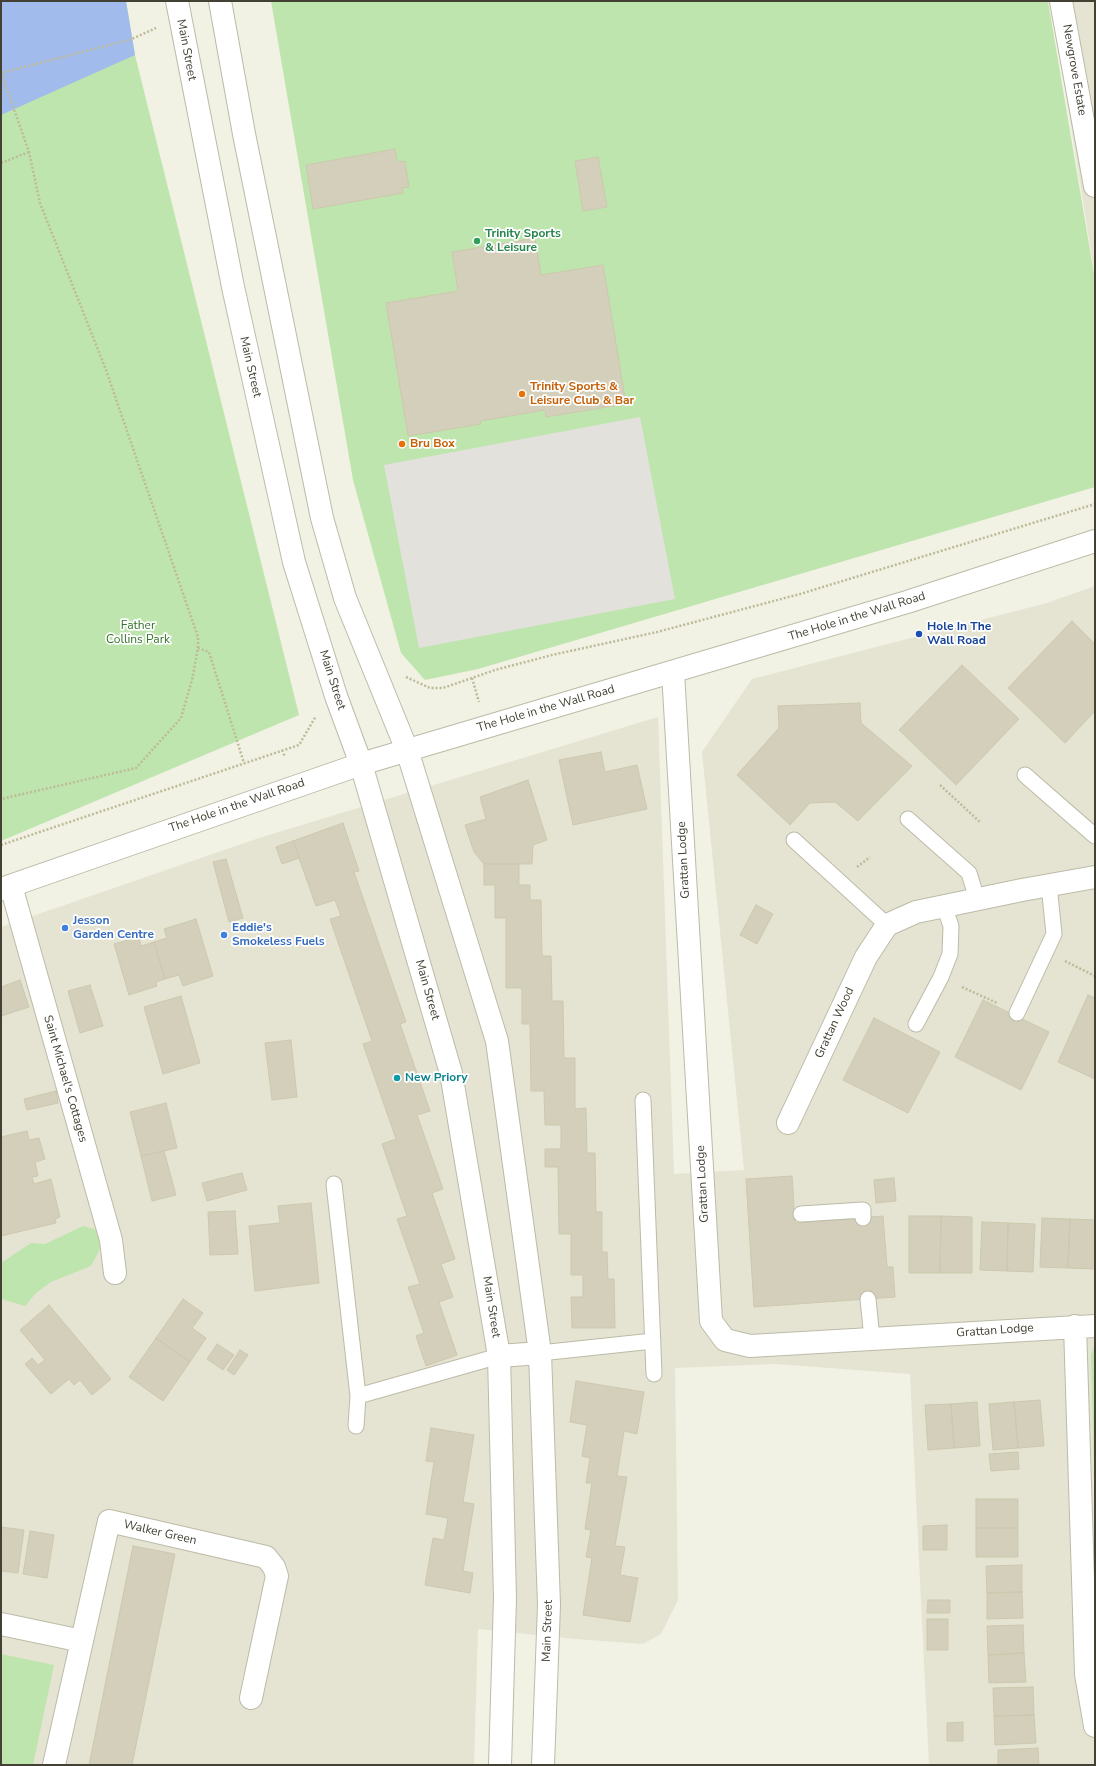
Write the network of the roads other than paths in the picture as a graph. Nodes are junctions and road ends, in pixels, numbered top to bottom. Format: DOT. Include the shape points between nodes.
graph roads {
  1 [pos="177,1"];
  2 [pos="220,1"];
  3 [pos="1061,1"];
  4 [pos="1095,186"];
  5 [pos="1095,541"];
  6 [pos="673,672"];
  7 [pos="407,750"];
  8 [pos="361,764"];
  9 [pos="1025,775"];
  10 [pos="908,819"];
  11 [pos="1095,836"];
  12 [pos="794,840"];
  13 [pos="1095,877"];
  14 [pos="1049,885"];
  15 [pos="6,887"];
  16 [pos="977,899"];
  17 [pos="944,906"];
  18 [pos="887,925"];
  19 [pos="1017,1013"];
  20 [pos="916,1024"];
  21 [pos="643,1100"];
  22 [pos="788,1123"];
  23 [pos="334,1184"];
  24 [pos="801,1214"];
  25 [pos="863,1218"];
  26 [pos="115,1273"];
  27 [pos="868,1298"];
  28 [pos="1085,1326"];
  29 [pos="872,1339"];
  30 [pos="653,1341"];
  31 [pos="540,1353"];
  32 [pos="499,1356"];
  33 [pos="654,1374"];
  34 [pos="358,1396"];
  35 [pos="356,1426"];
  36 [pos="1,1624"];
  37 [pos="82,1641"];
  38 [pos="251,1698"];
  39 [pos="1095,1726"];
  40 [pos="54,1765"];
  41 [pos="500,1765"];
  42 [pos="543,1765"];
  1 -- 8 [label="street, Main Street" via="233,287 294,562 336,696"];
  2 -- 7 [label="street, Main Street" via="244,134 322,518 345,598"];
  3 -- 4 [label="street, Newgrove Estate"];
  5 -- 6 [label="street, The Hole in the Wall Road" via="907,602"];
  6 -- 7 [label="street, The Hole in the Wall Road"];
  6 -- 29 [label="street, Grattan Lodge" via="711,1321 725,1340 750,1346"];
  7 -- 8 [label="street, The Hole in the Wall Road"];
  7 -- 31 [label="street, Main Street" via="497,1041"];
  8 -- 15 [label="street, The Hole in the Wall Road"];
  8 -- 32 [label="street, Main Street" via="451,1073"];
  9 -- 11 [label="lane"];
  10 -- 16 [label="lane" via="969,873"];
  12 -- 18 [label="lane"];
  13 -- 14 [label="street"];
  14 -- 16 [label="street"];
  14 -- 19 [label="lane" via="1054,934"];
  15 -- 26 [label="street, Saint Michael's Cottages" via="111,1240"];
  16 -- 17 [label="street"];
  17 -- 18 [label="street" via="916,912"];
  17 -- 20 [label="lane" via="951,926 950,954"];
  18 -- 22 [label="street, Grattan Wood" via="866,958"];
  21 -- 30 [label="lane"];
  23 -- 34 [label="lane"];
  24 -- 25 [label="lane" via="862,1210"];
  27 -- 29 [label="lane"];
  28 -- 29 [label="street, Grattan Lodge"];
  28 -- 39 [label="street, Grattan Lodge" via="1086,1674"];
  30 -- 31 [label="lane"];
  30 -- 33 [label="lane"];
  31 -- 32 [label="street"];
  31 -- 42 [label="street, Main Street" via="549,1605"];
  32 -- 34 [label="lane"];
  32 -- 41 [label="street, Main Street" via="505,1598"];
  34 -- 35 [label="lane"];
  36 -- 37 [label="street"];
  37 -- 38 [label="street, Walker Green" via="109,1521 266,1557 277,1576"];
  37 -- 40 [label="street, Walker Green"];
}
